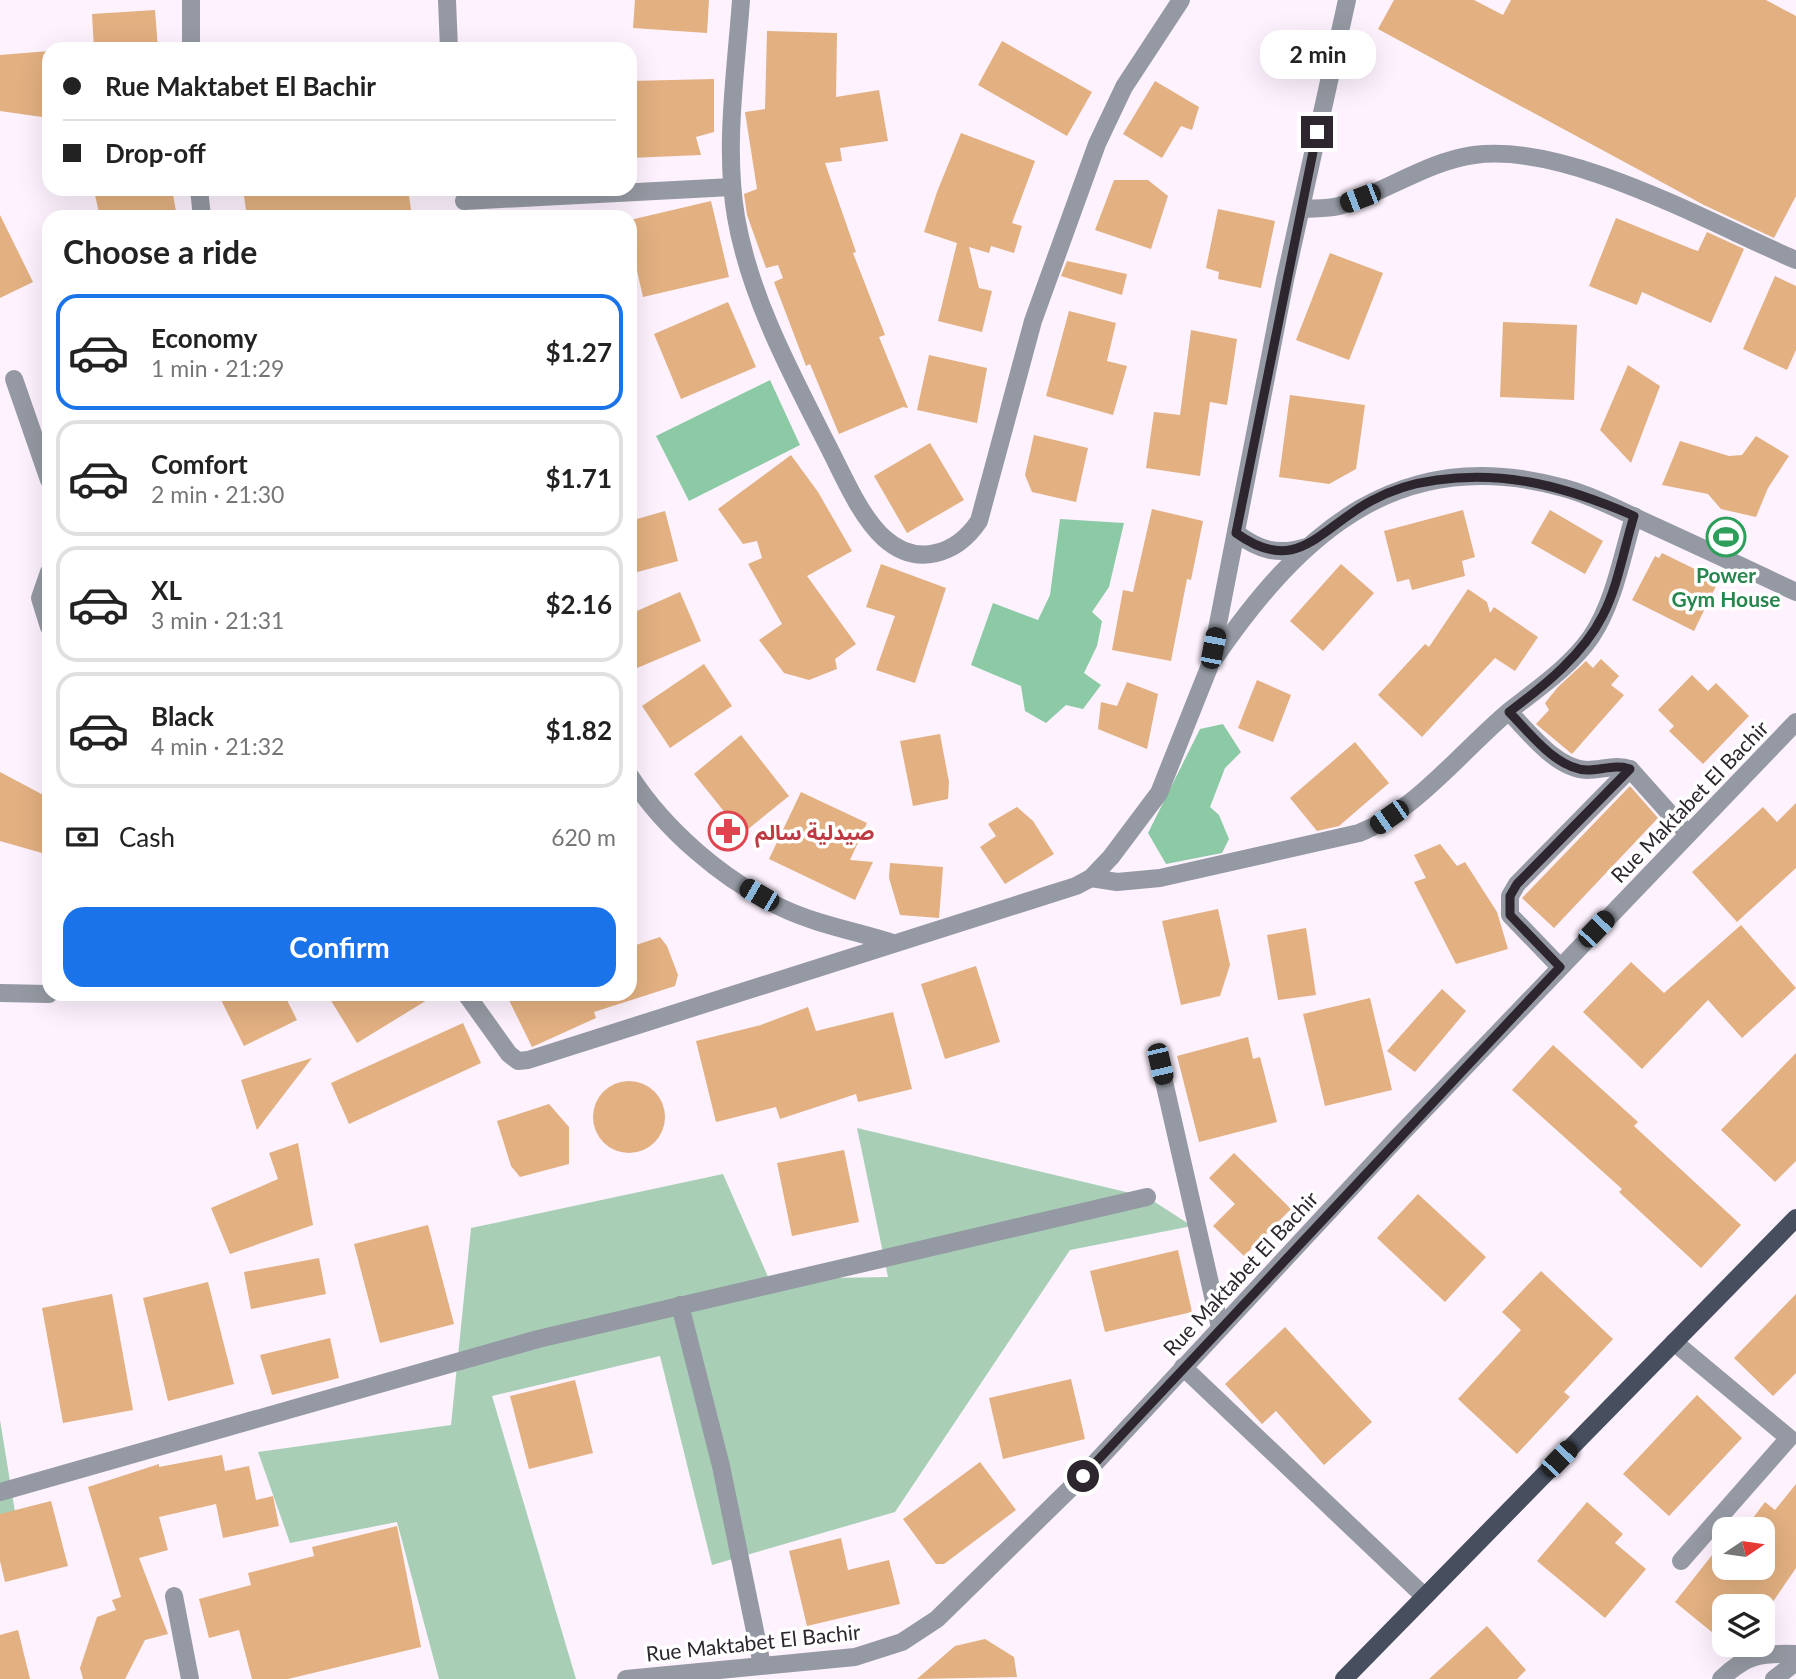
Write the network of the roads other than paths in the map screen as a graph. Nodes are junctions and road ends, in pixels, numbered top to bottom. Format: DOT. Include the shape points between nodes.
graph roads {
  1 [pos="191,0"];
  2 [pos="447,0"];
  3 [pos="741,0"];
  4 [pos="1181,0"];
  5 [pos="1347,0"];
  6 [pos="191,42"];
  7 [pos="449,42"];
  8 [pos="732,187"];
  9 [pos="637,192"];
  10 [pos="572,196"];
  11 [pos="465,202"];
  12 [pos="1302,209"];
  13 [pos="1796,260"];
  14 [pos="14,379"];
  15 [pos="42,460"];
  16 [pos="1634,516"];
  17 [pos="1236,533"];
  18 [pos="1306,547"];
  19 [pos="1796,592"];
  20 [pos="1210,665"];
  21 [pos="1509,712"];
  22 [pos="1796,722"];
  23 [pos="1630,769"];
  24 [pos="637,784"];
  25 [pos="1688,834"];
  26 [pos="1091,878"];
  27 [pos="893,943"];
  28 [pos="1560,967"];
  29 [pos="0,993"];
  30 [pos="42,994"];
  31 [pos="471,1001"];
  32 [pos="1160,1064"];
  33 [pos="1147,1197"];
  34 [pos="1796,1218"];
  35 [pos="680,1305"];
  36 [pos="1220,1327"];
  37 [pos="1674,1342"];
  38 [pos="1183,1367"];
  39 [pos="1793,1435"];
  40 [pos="0,1492"];
  41 [pos="1681,1561"];
  42 [pos="174,1596"];
  43 [pos="1424,1596"];
  44 [pos="1796,1654"];
  45 [pos="1796,1662"];
  46 [pos="762,1665"];
  47 [pos="190,1679"];
  48 [pos="626,1679"];
  49 [pos="1344,1679"];
  50 [pos="1721,1679"];
  51 [pos="1774,1679"];
  1 -- 6 [label="street"];
  2 -- 7 [label="street"];
  3 -- 8 [label="street"];
  4 -- 8 [label="street" via="1124,87 1097,144 1033,321 979,522 967,539 949,550 929,555 906,551 885,539 870,521 839,469 782,351 745,260"];
  5 -- 12 [label="street"];
  8 -- 9 [label="street"];
  10 -- 11 [label="street"];
  12 -- 13 [label="street" via="1346,204 1453,159 1519,154 1589,171"];
  12 -- 17 [label="street"];
  14 -- 15 [label="street"];
  16 -- 18 [label="street" via="1565,488 1469,476 1390,493 1355,511"];
  16 -- 19 [label="street"];
  16 -- 21 [label="street" via="1605,612 1590,638"];
  17 -- 18 [label="street" via="1270,552"];
  17 -- 20 [label="street"];
  18 -- 20 [label="street" via="1266,587"];
  20 -- 26 [label="street" via="1159,793"];
  21 -- 23 [label="street" via="1569,766"];
  21 -- 26 [label="street" via="1403,807 1359,833 1160,878 1117,882"];
  22 -- 25 [label="street, Rue Maktabet El Bachir"];
  23 -- 25 [label="street"];
  23 -- 28 [label="street" via="1510,896 1510,915"];
  24 -- 27 [label="street" via="709,862 739,883 779,907"];
  25 -- 28 [label="street, Rue Maktabet El Bachir"];
  26 -- 27 [label="street"];
  27 -- 31 [label="street" via="528,1060 518,1061 509,1054"];
  28 -- 36 [label="street, Rue Maktabet El Bachir"];
  29 -- 30 [label="street"];
  32 -- 36 [label="street"];
  33 -- 35 [label="street"];
  34 -- 37 [label="main road"];
  35 -- 40 [label="street" via="538,1339"];
  35 -- 46 [label="street" via="721,1466"];
  36 -- 38 [label="street, Rue Maktabet El Bachir"];
  37 -- 39 [label="street"];
  37 -- 43 [label="main road"];
  38 -- 43 [label="street"];
  38 -- 46 [label="street, Rue Maktabet El Bachir" via="1083,1476 937,1619 902,1643 855,1657"];
  39 -- 41 [label="street"];
  42 -- 47 [label="street"];
  43 -- 49 [label="main road"];
  44 -- 50 [label="street" via="1769,1653 1741,1660"];
  45 -- 51 [label="street"];
  46 -- 48 [label="street, Rue Maktabet El Bachir"];
}
